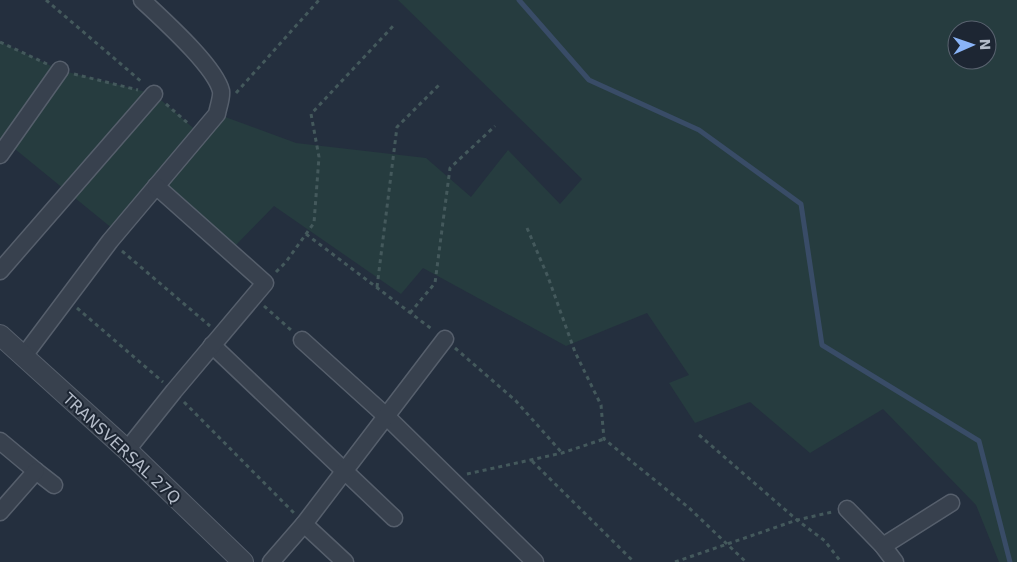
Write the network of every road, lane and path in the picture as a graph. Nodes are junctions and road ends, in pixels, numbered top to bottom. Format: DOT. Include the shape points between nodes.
graph roads {
  1 [pos="46,0"];
  2 [pos="142,0"];
  3 [pos="319,0"];
  4 [pos="394,24"];
  5 [pos="60,70"];
  6 [pos="439,85"];
  7 [pos="154,94"];
  8 [pos="217,114"];
  9 [pos="495,126"];
  10 [pos="199,133"];
  11 [pos="2,150"];
  12 [pos="156,186"];
  13 [pos="527,228"];
  14 [pos="110,241"];
  15 [pos="0,271"];
  16 [pos="265,283"];
  17 [pos="377,287"];
  18 [pos="254,297"];
  19 [pos="67,300"];
  20 [pos="410,313"];
  21 [pos="0,336"];
  22 [pos="445,339"];
  23 [pos="216,340"];
  24 [pos="302,340"];
  25 [pos="23,357"];
  26 [pos="174,391"];
  27 [pos="386,416"];
  28 [pos="699,435"];
  29 [pos="604,439"];
  30 [pos="0,441"];
  31 [pos="127,450"];
  32 [pos="531,461"];
  33 [pos="36,471"];
  34 [pos="344,471"];
  35 [pos="449,477"];
  36 [pos="54,485"];
  37 [pos="951,502"];
  38 [pos="847,509"];
  39 [pos="0,512"];
  40 [pos="394,518"];
  41 [pos="797,520"];
  42 [pos="304,524"];
  43 [pos="728,544"];
  44 [pos="884,546"];
  45 [pos="234,559"];
  46 [pos="271,562"];
  47 [pos="345,562"];
  48 [pos="535,562"];
  49 [pos="634,562"];
  50 [pos="675,562"];
  51 [pos="746,562"];
  52 [pos="841,562"];
  53 [pos="895,562"];
  1 -- 7 [label="path"];
  2 -- 8 [label="street" via="200,58 218,81 222,94"];
  3 -- 8 [label="path"];
  4 -- 16 [label="path" via="311,114 319,157 314,223 286,262"];
  5 -- 11 [label="street"];
  6 -- 17 [label="path" via="397,127"];
  7 -- 10 [label="path"];
  7 -- 15 [label="street"];
  8 -- 10 [label="street"];
  9 -- 20 [label="path" via="450,168 435,283"];
  10 -- 12 [label="street"];
  12 -- 14 [label="street"];
  12 -- 16 [label="street"];
  13 -- 29 [label="path" via="575,352 601,405"];
  14 -- 19 [label="street"];
  14 -- 23 [label="path"];
  16 -- 18 [label="street"];
  18 -- 23 [label="street"];
  18 -- 24 [label="path"];
  19 -- 25 [label="street"];
  19 -- 26 [label="path"];
  21 -- 25 [label="street, TRANSVERSAL 27Q"];
  22 -- 27 [label="street"];
  23 -- 26 [label="street"];
  23 -- 34 [label="street"];
  24 -- 27 [label="street"];
  25 -- 31 [label="street, TRANSVERSAL 27Q"];
  26 -- 31 [label="street"];
  26 -- 42 [label="path"];
  27 -- 34 [label="street"];
  27 -- 35 [label="street"];
  28 -- 41 [label="path"];
  29 -- 32 [label="path"];
  29 -- 43 [label="path"];
  30 -- 33 [label="street"];
  31 -- 45 [label="street, TRANSVERSAL 27Q"];
  32 -- 35 [label="path"];
  32 -- 49 [label="path"];
  33 -- 36 [label="street"];
  33 -- 39 [label="street"];
  34 -- 40 [label="street"];
  34 -- 42 [label="street"];
  35 -- 48 [label="street"];
  37 -- 44 [label="street"];
  38 -- 41 [label="path"];
  38 -- 44 [label="street"];
  41 -- 43 [label="path"];
  41 -- 52 [label="path" via="825,541"];
  42 -- 46 [label="street"];
  42 -- 47 [label="street"];
  43 -- 50 [label="path"];
  43 -- 51 [label="path"];
  44 -- 53 [label="street"];
}
